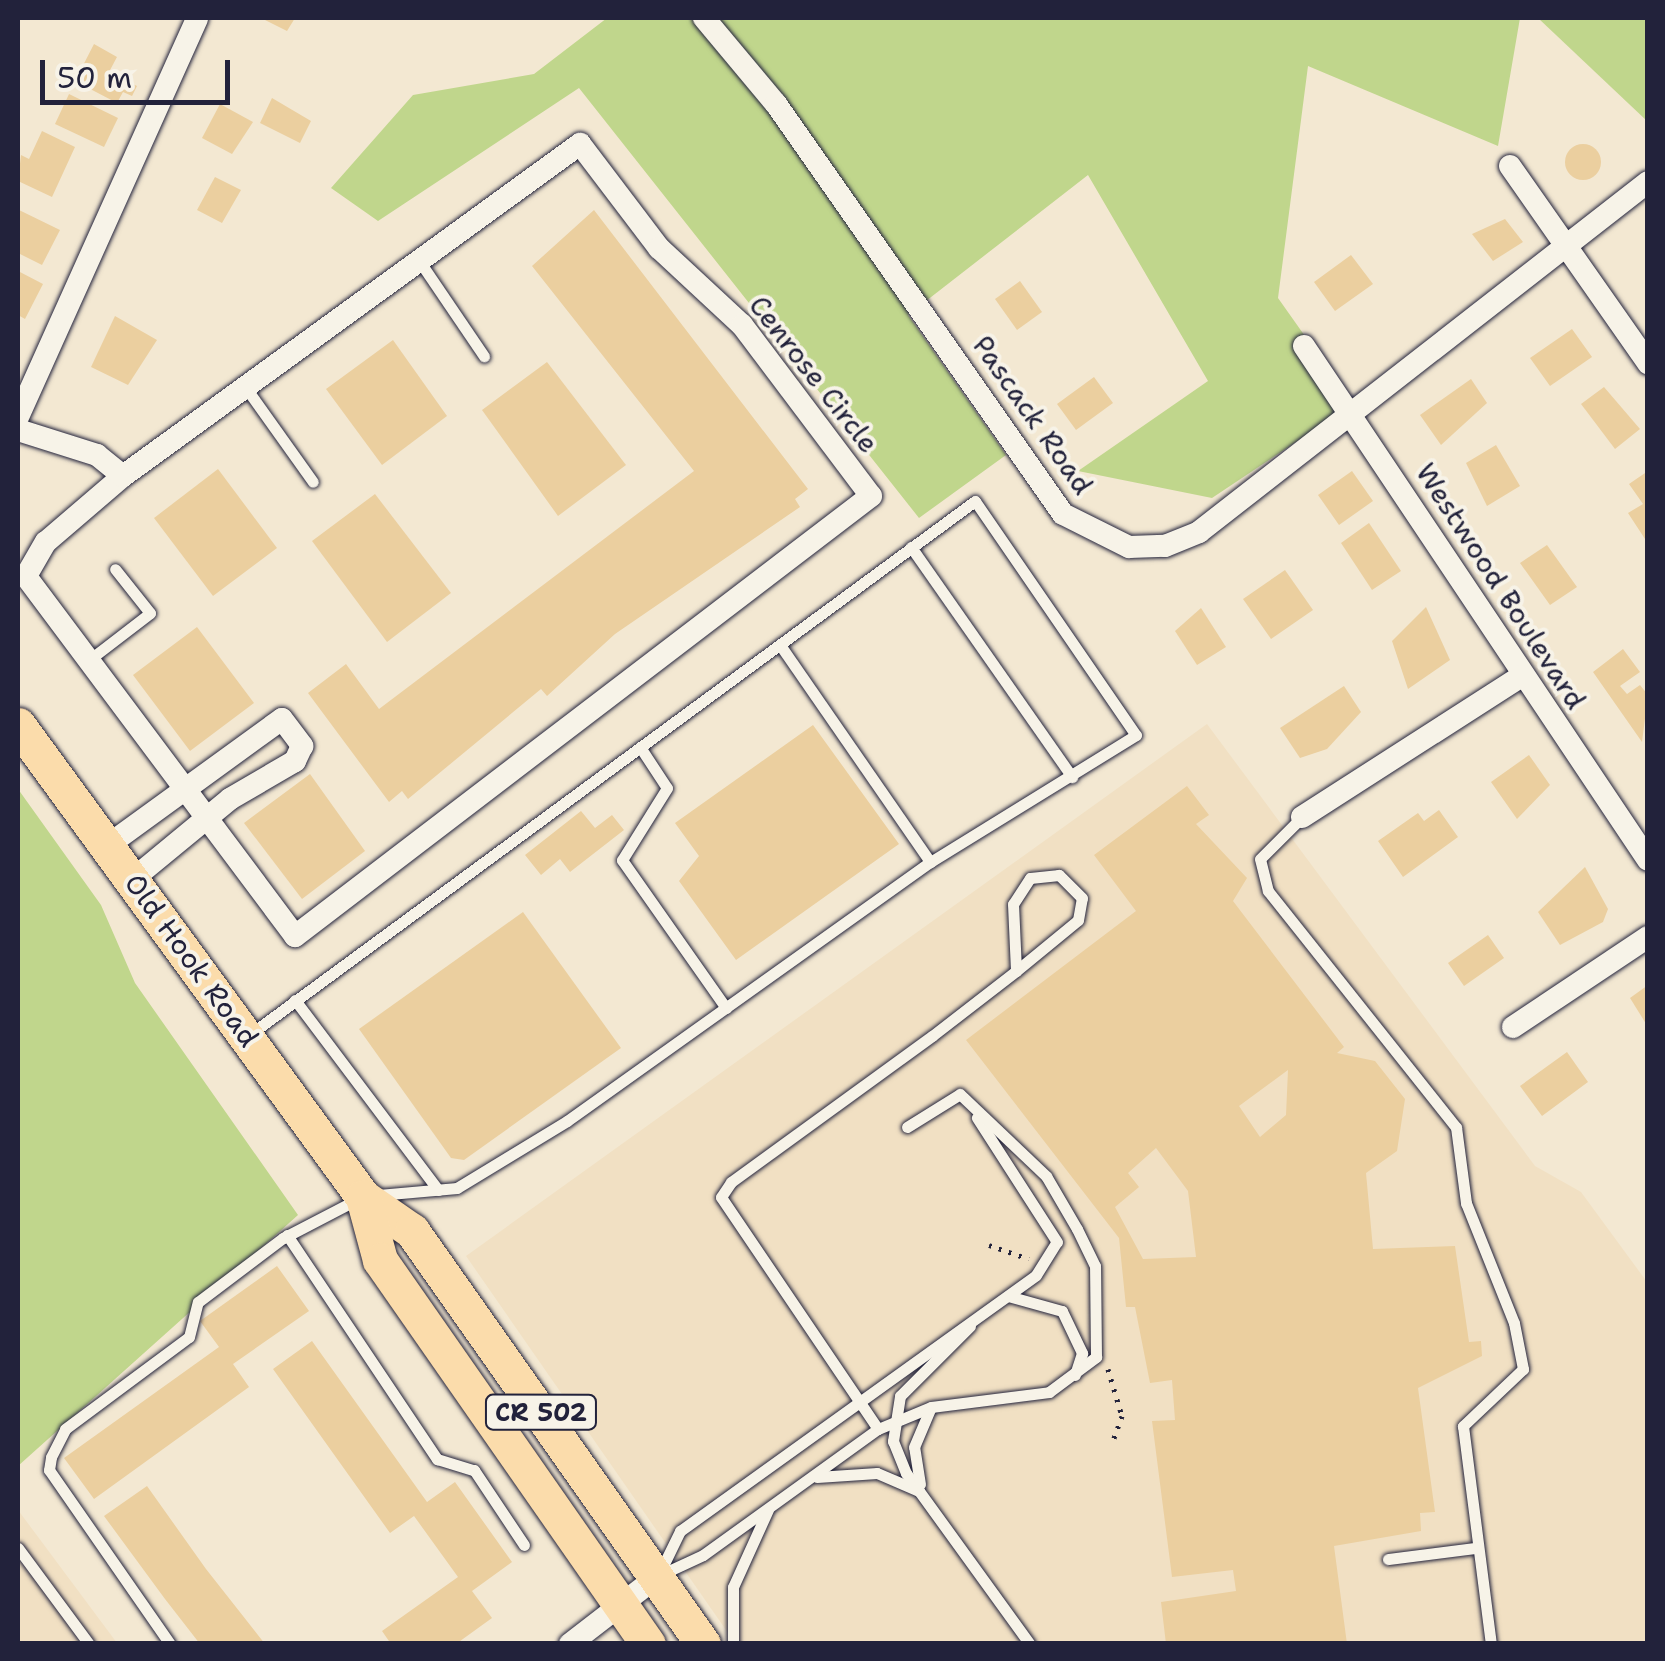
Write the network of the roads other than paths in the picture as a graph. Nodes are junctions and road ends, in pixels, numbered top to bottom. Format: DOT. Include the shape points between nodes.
graph roads {
  1 [pos="197,18"];
  2 [pos="704,18"];
  3 [pos="1510,166"];
  4 [pos="1648,182"];
  5 [pos="1562,242"];
  6 [pos="420,262"];
  7 [pos="1304,346"];
  8 [pos="484,356"];
  9 [pos="1648,363"];
  10 [pos="246,388"];
  11 [pos="1351,410"];
  12 [pos="18,417"];
  13 [pos="18,430"];
  14 [pos="123,476"];
  15 [pos="313,482"];
  16 [pos="911,547"];
  17 [pos="115,569"];
  18 [pos="780,645"];
  19 [pos="86,663"];
  20 [pos="1522,676"];
  21 [pos="18,725"];
  22 [pos="640,747"];
  23 [pos="1072,777"];
  24 [pos="186,794"];
  25 [pos="1302,817"];
  26 [pos="206,819"];
  27 [pos="107,846"];
  28 [pos="1648,860"];
  29 [pos="930,862"];
  30 [pos="134,878"];
  31 [pos="1648,937"];
  32 [pos="1016,970"];
  33 [pos="295,1000"];
  34 [pos="726,1008"];
  35 [pos="1513,1027"];
  36 [pos="247,1036"];
  37 [pos="960,1094"];
  38 [pos="907,1127"];
  39 [pos="438,1190"];
  40 [pos="362,1197"];
  41 [pos="287,1235"];
  42 [pos="1008,1296"];
  43 [pos="976,1318"];
  44 [pos="1074,1379"];
  45 [pos="858,1401"];
  46 [pos="930,1407"];
  47 [pos="892,1422"];
  48 [pos="878,1429"];
  49 [pos="814,1477"];
  50 [pos="923,1493"];
  51 [pos="768,1509"];
  52 [pos="524,1545"];
  53 [pos="18,1548"];
  54 [pos="1475,1548"];
  55 [pos="1388,1559"];
  56 [pos="658,1576"];
  57 [pos="620,1603"];
  58 [pos="89,1644"];
  59 [pos="170,1644"];
  60 [pos="570,1644"];
  61 [pos="648,1644"];
  62 [pos="703,1644"];
  63 [pos="733,1644"];
  64 [pos="1030,1644"];
  65 [pos="1491,1644"];
  1 -- 12 [label="street"];
  2 -- 11 [label="street, Pascack Road" via="776,104 1064,514 1094,537 1165,546 1199,532"];
  3 -- 5 [label="street"];
  4 -- 5 [label="street, Pascack Road"];
  5 -- 9 [label="street"];
  5 -- 11 [label="street, Pascack Road"];
  6 -- 8 [label="lane"];
  6 -- 10 [label="street, Cenrose Circle"];
  6 -- 26 [label="street, Cenrose Circle" via="580,144 660,248 742,325 870,496 295,936"];
  7 -- 11 [label="street, Westwood Boulevard"];
  10 -- 14 [label="street, Cenrose Circle"];
  10 -- 15 [label="lane"];
  11 -- 20 [label="street, Westwood Boulevard"];
  13 -- 14 [label="street" via="82,448"];
  14 -- 19 [label="street, Cenrose Circle" via="46,542 26,576"];
  16 -- 18 [label="lane"];
  16 -- 23 [label="lane"];
  16 -- 23 [label="lane" via="975,501 1136,735"];
  17 -- 19 [label="lane" via="150,614"];
  18 -- 22 [label="lane"];
  18 -- 29 [label="lane"];
  19 -- 24 [label="street, Cenrose Circle"];
  20 -- 25 [label="street"];
  20 -- 28 [label="street, Westwood Boulevard"];
  21 -- 27 [label="main road, Old Hook Road / CR 502"];
  22 -- 33 [label="lane"];
  22 -- 34 [label="lane" via="667,788 622,860"];
  23 -- 29 [label="lane"];
  24 -- 26 [label="street, Cenrose Circle"];
  24 -- 26 [label="street" via="265,723 282,719 302,746 295,761"];
  24 -- 27 [label="street"];
  25 -- 54 [label="lane" via="1260,859 1268,891 1456,1127 1466,1203 1514,1323 1523,1369 1463,1426"];
  26 -- 30 [label="street"];
  27 -- 30 [label="main road, Old Hook Road / CR 502"];
  29 -- 34 [label="lane"];
  30 -- 36 [label="main road, Old Hook Road / CR 502"];
  31 -- 35 [label="street"];
  32 -- 32 [label="lane" via="1078,920 1082,898 1059,875 1030,878 1013,904"];
  32 -- 45 [label="lane" via="721,1197"];
  33 -- 36 [label="lane"];
  33 -- 39 [label="lane"];
  34 -- 39 [label="lane" via="566,1121 457,1188"];
  36 -- 40 [label="main road, Old Hook Road / CR 502"];
  37 -- 38 [label="lane"];
  37 -- 42 [label="lane" via="1057,1242"];
  37 -- 44 [label="lane" via="1046,1176 1095,1266 1096,1356"];
  39 -- 40 [label="lane"];
  40 -- 41 [label="lane"];
  40 -- 56 [label="main road, Old Hook Road / CR 502" via="412,1231"];
  40 -- 57 [label="main road, Old Hook Road / CR 502" via="380,1260"];
  41 -- 52 [label="lane" via="437,1459 474,1470"];
  41 -- 59 [label="lane" via="198,1302 189,1337 65,1429 51,1457 48,1470"];
  42 -- 43 [label="lane"];
  42 -- 44 [label="lane" via="1062,1311 1082,1352"];
  43 -- 45 [label="lane"];
  43 -- 47 [label="lane" via="900,1396"];
  44 -- 46 [label="lane" via="1050,1392"];
  45 -- 48 [label="lane"];
  45 -- 56 [label="lane" via="680,1531"];
  46 -- 47 [label="lane"];
  46 -- 50 [label="lane" via="914,1447"];
  47 -- 48 [label="lane"];
  47 -- 50 [label="lane" via="906,1473"];
  48 -- 49 [label="lane"];
  49 -- 50 [label="lane" via="877,1473"];
  49 -- 51 [label="lane"];
  50 -- 64 [label="lane"];
  51 -- 56 [label="lane"];
  51 -- 63 [label="lane" via="733,1587"];
  53 -- 58 [label="lane"];
  54 -- 55 [label="lane"];
  54 -- 65 [label="lane"];
  56 -- 57 [label="street"];
  56 -- 62 [label="main road, Old Hook Road / CR 502"];
  57 -- 60 [label="street"];
  57 -- 61 [label="main road, Old Hook Road / CR 502"];
}
